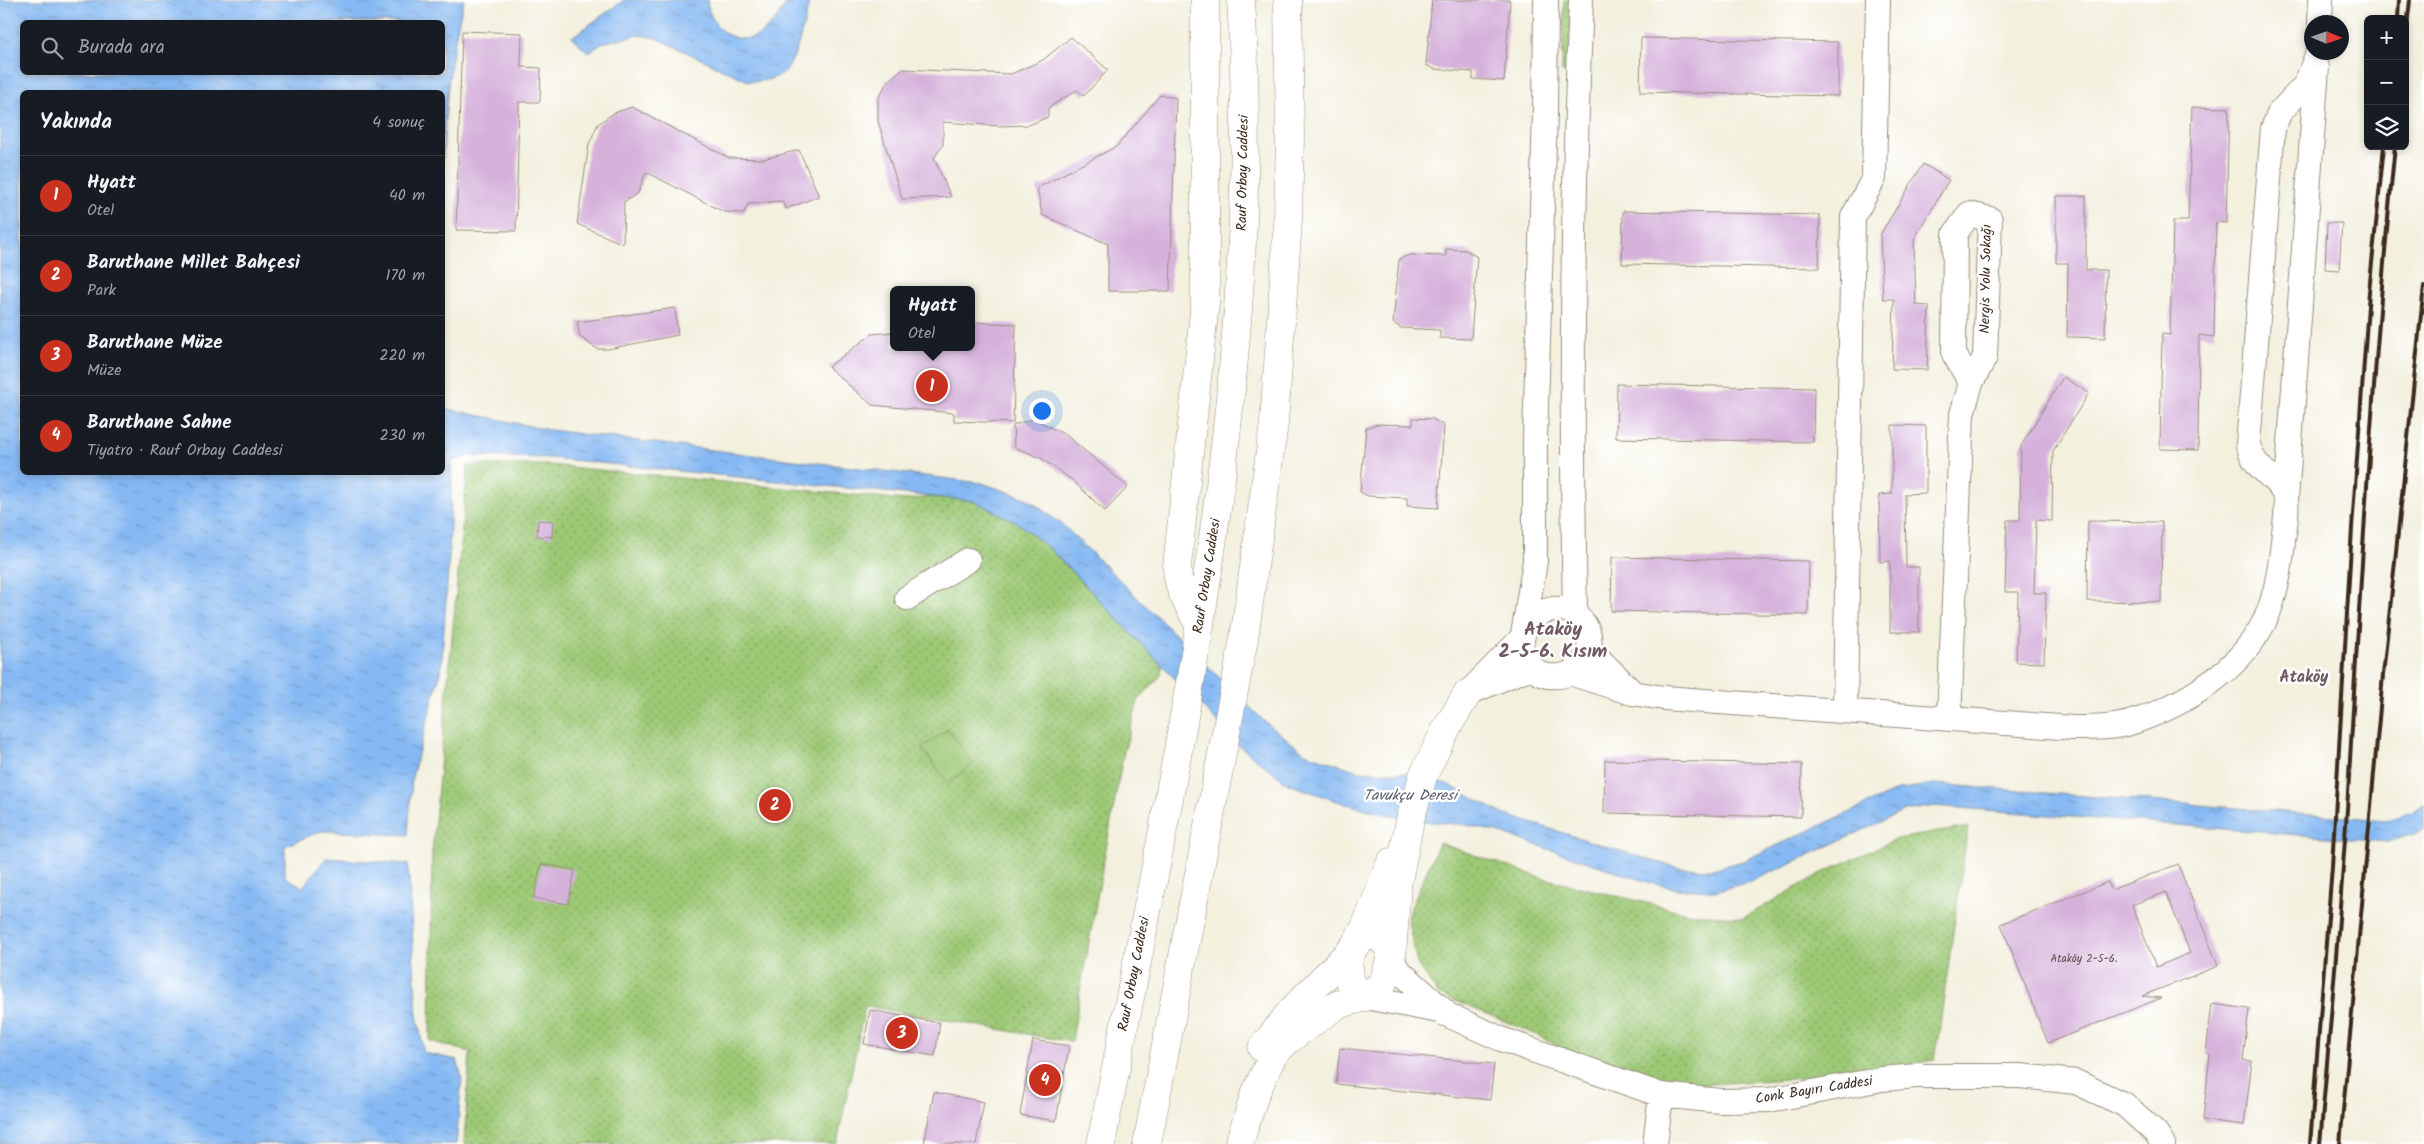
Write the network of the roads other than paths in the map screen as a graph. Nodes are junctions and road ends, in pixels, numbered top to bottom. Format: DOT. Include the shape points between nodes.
graph roads {
  1 [pos="1205,0"];
  2 [pos="1241,0"];
  3 [pos="1288,0"];
  4 [pos="1546,0"];
  5 [pos="1581,0"];
  6 [pos="1878,0"];
  7 [pos="2320,0"];
  8 [pos="2320,15"];
  9 [pos="2315,60"];
  10 [pos="2317,60"];
  11 [pos="1578,81"];
  12 [pos="1545,99"];
  13 [pos="1971,383"];
  14 [pos="1534,439"];
  15 [pos="1574,440"];
  16 [pos="2286,499"];
  17 [pos="968,560"];
  18 [pos="908,598"];
  19 [pos="1575,614"];
  20 [pos="1200,626"];
  21 [pos="1524,631"];
  22 [pos="1589,649"];
  23 [pos="1531,667"];
  24 [pos="1570,673"];
  25 [pos="1468,693"];
  26 [pos="1632,693"];
  27 [pos="1845,711"];
  28 [pos="1949,719"];
  29 [pos="1410,820"];
  30 [pos="1354,946"];
  31 [pos="1392,953"];
  32 [pos="1365,997"];
  33 [pos="1456,1020"];
  34 [pos="1661,1095"];
  35 [pos="1101,1144"];
  36 [pos="1147,1144"];
  37 [pos="1224,1144"];
  38 [pos="1239,1144"];
  39 [pos="1656,1144"];
  40 [pos="2163,1144"];
  1 -- 20 [label="main road" via="1205,303 1177,567 1183,595"];
  2 -- 20 [label="main road, Rauf Orbay Caddesi" via="1244,119 1237,320 1230,412"];
  3 -- 36 [label="main road" via="1290,146 1274,423 1244,639"];
  4 -- 12 [label="street"];
  5 -- 11 [label="street"];
  6 -- 27 [label="street" via="1874,178 1853,218"];
  7 -- 8 [label="street"];
  9 -- 16 [label="street" via="2306,84 2280,112 2273,128 2248,445 2256,462 2279,486"];
  10 -- 16 [label="street"];
  11 -- 12 [label="street"];
  11 -- 15 [label="street"];
  12 -- 14 [label="street"];
  13 -- 13 [label="street, Nergis Yolu Sokağı" via="1954,354 1955,234 1969,214 1990,219 1985,357"];
  13 -- 28 [label="street" via="1962,414"];
  14 -- 15 [label="street"];
  14 -- 21 [label="street" via="1535,561"];
  15 -- 19 [label="street"];
  16 -- 28 [label="street" via="2281,556 2272,603 2244,652 2215,681 2133,722 2101,728"];
  17 -- 18 [label="street"];
  19 -- 21 [label="street" via="1564,609 1543,610"];
  19 -- 22 [label="street" via="1587,629"];
  20 -- 35 [label="main road, Rauf Orbay Caddesi"];
  21 -- 23 [label="street" via="1521,646"];
  21 -- 25 [label="street"];
  22 -- 24 [label="street" via="1586,659"];
  22 -- 26 [label="street"];
  23 -- 24 [label="street" via="1544,675"];
  23 -- 25 [label="street"];
  24 -- 26 [label="street"];
  25 -- 29 [label="main road" via="1423,776"];
  26 -- 27 [label="street"];
  27 -- 28 [label="street"];
  29 -- 30 [label="main road" via="1403,829 1365,928"];
  29 -- 31 [label="main road" via="1397,886"];
  30 -- 31 [label="main road" via="1373,934 1384,941"];
  30 -- 32 [label="main road" via="1348,962 1351,984"];
  30 -- 37 [label="main road" via="1292,1010 1246,1072"];
  31 -- 32 [label="main road" via="1384,983"];
  31 -- 33 [label="street, Conk Bayırı Caddesi" via="1396,968"];
  32 -- 33 [label="street, Conk Bayırı Caddesi" via="1439,1011"];
  32 -- 38 [label="main road" via="1338,1005 1288,1040 1273,1055 1257,1087"];
  33 -- 34 [label="street, Conk Bayırı Caddesi"];
  34 -- 39 [label="street"];
  34 -- 40 [label="street, Conk Bayırı Caddesi" via="1720,1101 1769,1100 1903,1076 2020,1076 2076,1082 2109,1097 2125,1105 2156,1133"];
}
